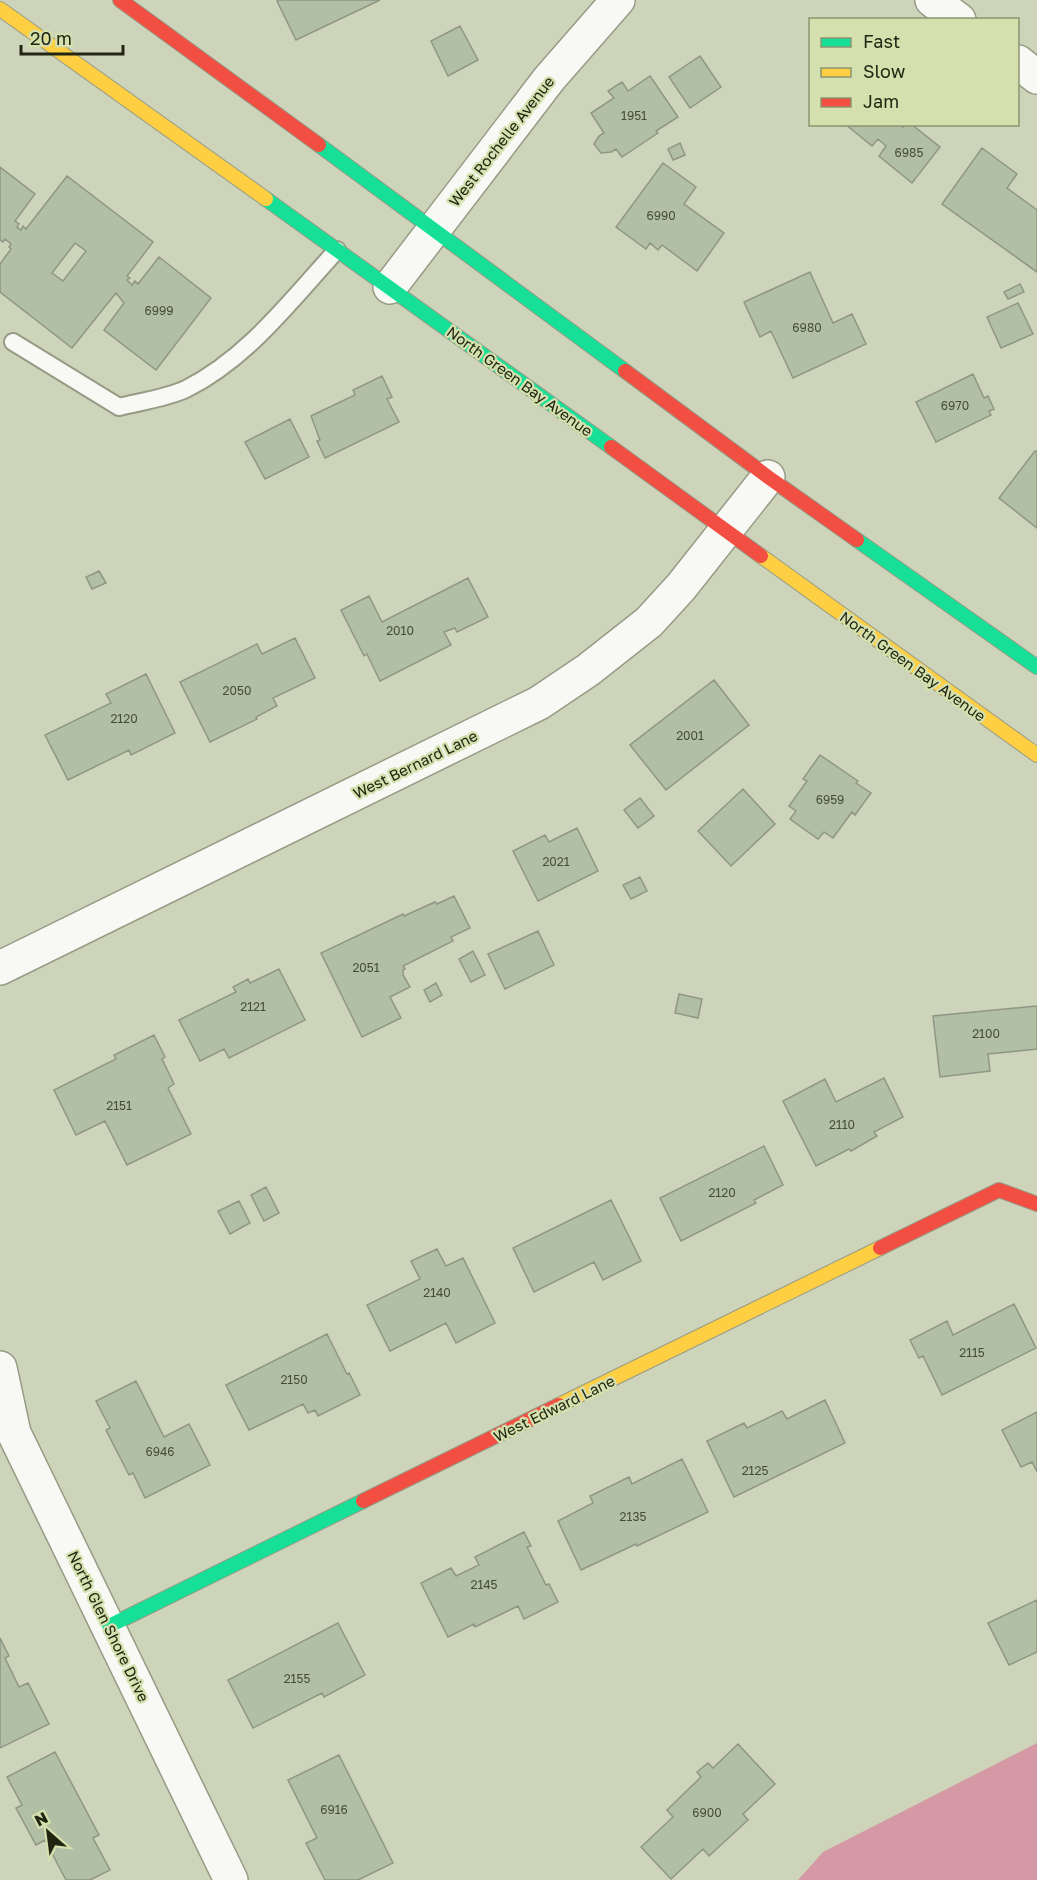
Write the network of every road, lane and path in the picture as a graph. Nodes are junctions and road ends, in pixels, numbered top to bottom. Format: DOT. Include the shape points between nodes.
graph roads {
  1 [pos="120,0"];
  2 [pos="618,0"];
  3 [pos="932,0"];
  4 [pos="0,9"];
  5 [pos="956,18"];
  6 [pos="1019,64"];
  7 [pos="1037,77"];
  8 [pos="433,228"];
  9 [pos="337,250"];
  10 [pos="390,287"];
  11 [pos="13,342"];
  12 [pos="768,477"];
  13 [pos="725,530"];
  14 [pos="1037,667"];
  15 [pos="1037,755"];
  16 [pos="0,968"];
  17 [pos="1037,1204"];
  18 [pos="0,1368"];
  19 [pos="110,1626"];
  20 [pos="231,1880"];
  1 -- 8 [label="main road"];
  2 -- 8 [label="street, West Rochelle Avenue" via="549,79"];
  3 -- 5 [label="street"];
  4 -- 9 [label="main road, North Green Bay Avenue"];
  6 -- 7 [label="street"];
  8 -- 10 [label="street, West Rochelle Avenue"];
  8 -- 12 [label="main road"];
  9 -- 10 [label="main road, North Green Bay Avenue"];
  9 -- 11 [label="lane" via="261,334 221,368 184,390 119,407"];
  10 -- 13 [label="main road, North Green Bay Avenue"];
  12 -- 13 [label="street, West Bernard Lane"];
  12 -- 14 [label="main road"];
  13 -- 15 [label="main road, North Green Bay Avenue"];
  13 -- 16 [label="street, West Bernard Lane" via="649,622 539,703"];
  17 -- 19 [label="main road, West Edward Lane" via="999,1190"];
  18 -- 19 [label="street, North Glen Shore Drive" via="14,1433"];
  19 -- 20 [label="street, North Glen Shore Drive"];
}
